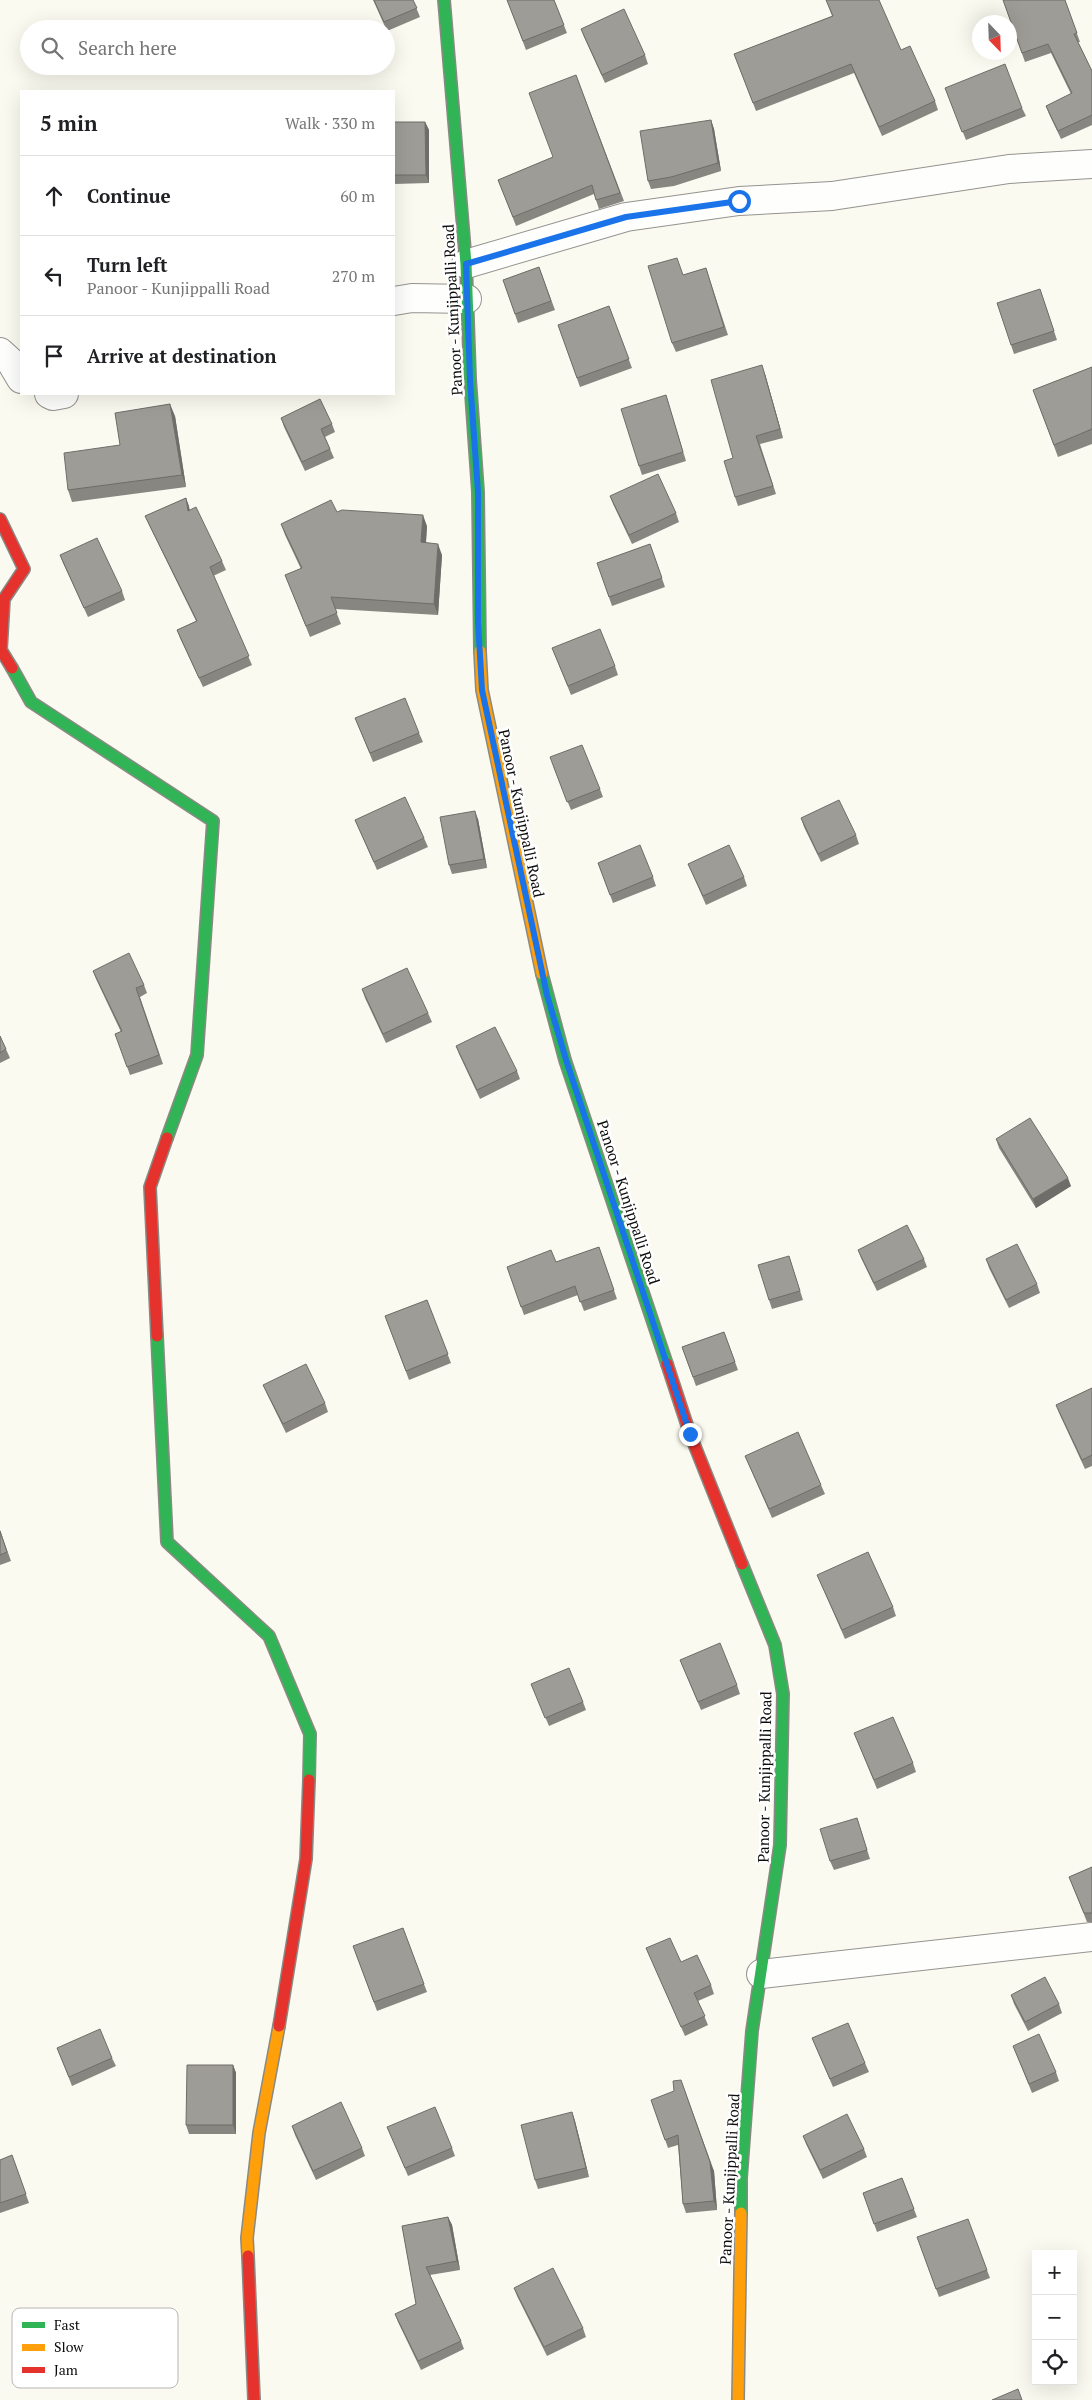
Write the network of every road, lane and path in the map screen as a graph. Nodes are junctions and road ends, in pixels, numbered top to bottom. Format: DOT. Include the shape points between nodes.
graph roads {
  1 [pos="444,0"];
  2 [pos="1092,164"];
  3 [pos="466,264"];
  4 [pos="467,300"];
  5 [pos="395,301"];
  6 [pos="0,352"];
  7 [pos="20,377"];
  8 [pos="0,519"];
  9 [pos="1092,1936"];
  10 [pos="760,1974"];
  11 [pos="254,2400"];
  12 [pos="738,2400"];
  1 -- 3 [label="main road, Panoor - Kunjippalli Road"];
  2 -- 3 [label="street" via="1009,169 832,196 739,201 626,217"];
  3 -- 4 [label="main road, Panoor - Kunjippalli Road"];
  4 -- 5 [label="street" via="412,298"];
  4 -- 10 [label="main road, Panoor - Kunjippalli Road" via="478,492 478,622 482,690 547,995 568,1069 690,1434 775,1645 783,1694 780,1845"];
  6 -- 7 [label="street"];
  8 -- 11 [label="main road" via="24,569 4,599 1,650 31,702 213,821 197,1055 150,1187 167,1542 269,1636 310,1734 306,1859 258,2133 247,2238"];
  9 -- 10 [label="street"];
  10 -- 12 [label="main road, Panoor - Kunjippalli Road" via="752,2031 741,2178"];
}
